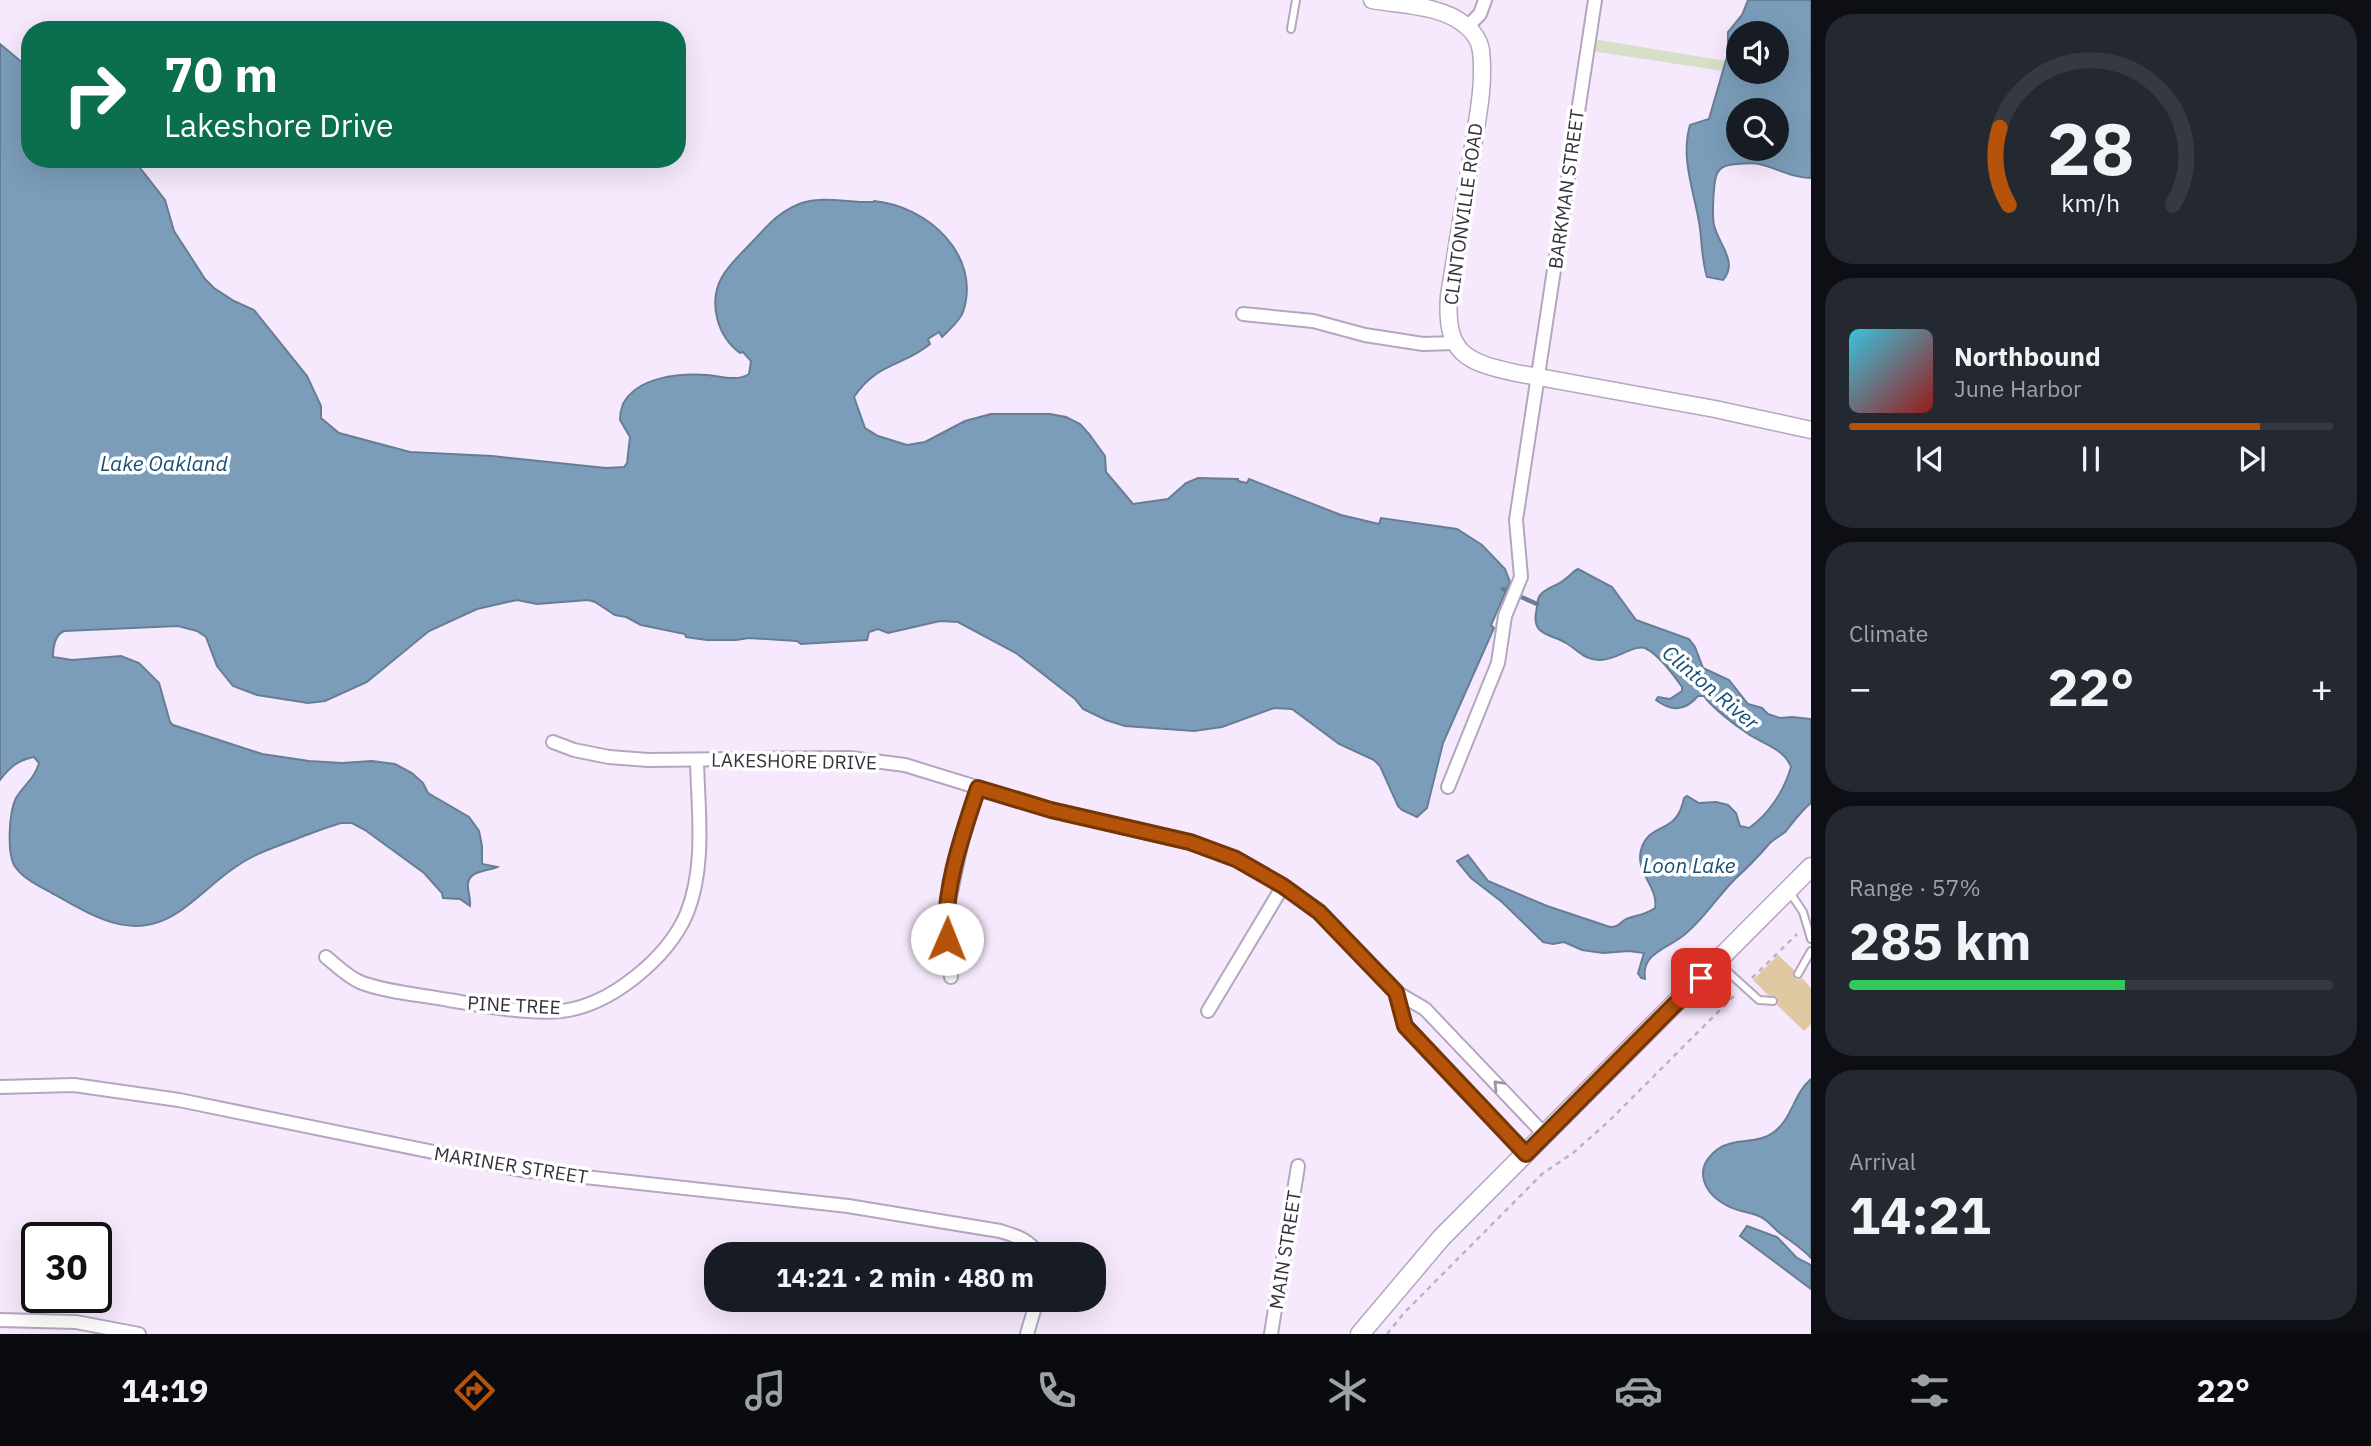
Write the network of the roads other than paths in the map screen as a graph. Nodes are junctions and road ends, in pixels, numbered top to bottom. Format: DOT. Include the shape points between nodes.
graph roads {
  1 [pos="1296,0"];
  2 [pos="1372,0"];
  3 [pos="1485,0"];
  4 [pos="1595,0"];
  5 [pos="1467,27"];
  6 [pos="1291,29"];
  7 [pos="1243,314"];
  8 [pos="1455,344"];
  9 [pos="1538,377"];
  10 [pos="1811,430"];
  11 [pos="553,742"];
  12 [pos="697,760"];
  13 [pos="1448,787"];
  14 [pos="978,788"];
  15 [pos="1811,867"];
  16 [pos="1283,886"];
  17 [pos="1788,890"];
  18 [pos="1811,939"];
  19 [pos="1811,951"];
  20 [pos="326,957"];
  21 [pos="1717,962"];
  22 [pos="1798,975"];
  23 [pos="951,977"];
  24 [pos="1396,992"];
  25 [pos="1773,1001"];
  26 [pos="1208,1011"];
  27 [pos="0,1087"];
  28 [pos="1545,1135"];
  29 [pos="1526,1154"];
  30 [pos="1298,1166"];
  31 [pos="1028,1242"];
  32 [pos="1033,1312"];
  33 [pos="0,1320"];
  34 [pos="139,1334"];
  35 [pos="1027,1334"];
  36 [pos="1271,1334"];
  37 [pos="1360,1334"];
  1 -- 6 [label="lane"];
  2 -- 5 [label="street" via="1433,10"];
  3 -- 5 [label="street"];
  4 -- 9 [label="street, BARKMAN STREET"];
  5 -- 8 [label="street, CLINTONVILLE ROAD" via="1481,48 1482,71 1449,296 1449,332"];
  7 -- 8 [label="street" via="1313,321 1423,344"];
  8 -- 9 [label="street" via="1488,367"];
  9 -- 10 [label="street"];
  9 -- 13 [label="street, BARKMAN STREET" via="1516,520 1521,577 1505,616 1498,663"];
  11 -- 12 [label="street, LAKESHORE DRIVE" via="609,757"];
  12 -- 14 [label="street, LAKESHORE DRIVE" via="850,758 905,765"];
  12 -- 20 [label="street, PINE TREE" via="698,861 686,914 658,957 636,978 593,1002 562,1011 477,1005 360,982"];
  14 -- 16 [label="street, LAKESHORE DRIVE" via="1190,842 1236,859"];
  14 -- 23 [label="street" via="945,920"];
  15 -- 17 [label="main road"];
  16 -- 24 [label="street, LAKESHORE DRIVE" via="1319,912"];
  16 -- 26 [label="street"];
  17 -- 18 [label="lane" via="1803,912"];
  17 -- 21 [label="main road"];
  19 -- 22 [label="lane"];
  21 -- 25 [label="lane" via="1759,1000"];
  21 -- 28 [label="main road"];
  28 -- 24 [label="street, LAKESHORE DRIVE, one-way" via="1425,1009"];
  24 -- 29 [label="street, LAKESHORE DRIVE" via="1405,1026"];
  27 -- 31 [label="street, MARINER STREET" via="74,1085 179,1100 522,1170 848,1206 1000,1231"];
  28 -- 29 [label="main road"];
  29 -- 37 [label="main road" via="1442,1237"];
  30 -- 36 [label="street, MAIN STREET"];
  32 -- 35 [label="street"];
  33 -- 34 [label="street" via="76,1322"];
}
